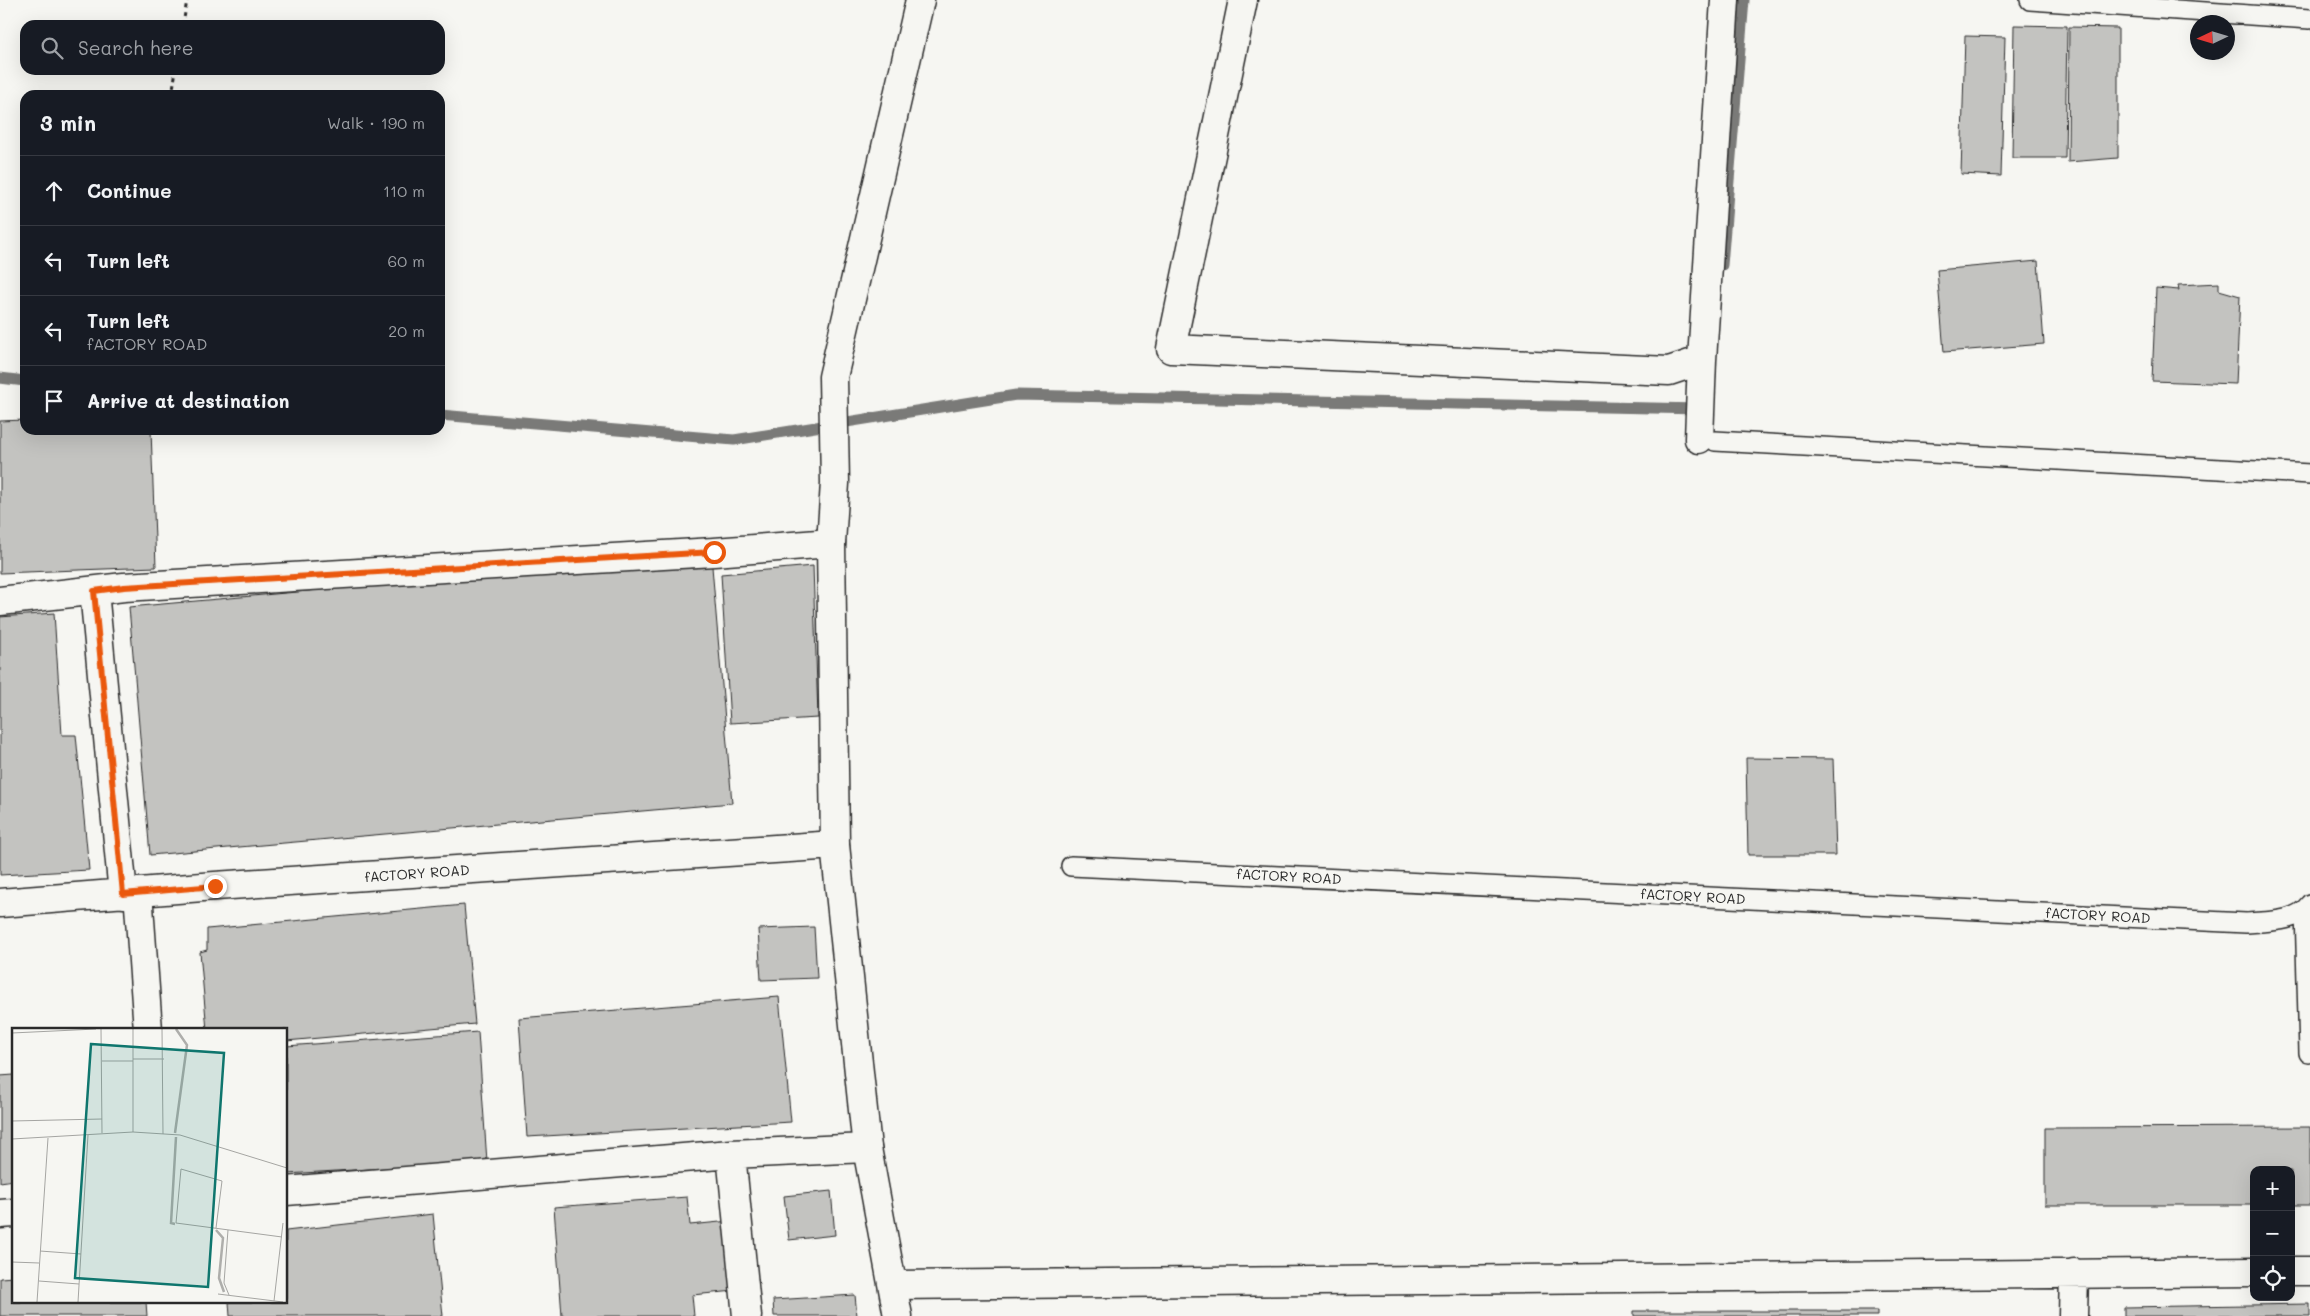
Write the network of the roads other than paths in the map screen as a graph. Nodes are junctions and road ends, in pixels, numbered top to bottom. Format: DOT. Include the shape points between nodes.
graph roads {
  1 [pos="920,0"];
  2 [pos="1243,0"];
  3 [pos="1725,0"];
  4 [pos="2030,0"];
  5 [pos="2310,19"];
  6 [pos="1702,360"];
  7 [pos="1704,436"];
  8 [pos="2310,474"];
  9 [pos="831,543"];
  10 [pos="94,591"];
  11 [pos="0,601"];
  12 [pos="835,845"];
  13 [pos="1071,866"];
  14 [pos="131,893"];
  15 [pos="0,903"];
  16 [pos="2308,907"];
  17 [pos="148,1028"];
  18 [pos="2309,1053"];
  19 [pos="867,1148"];
  20 [pos="731,1154"];
  21 [pos="288,1191"];
  22 [pos="2295,1271"];
  23 [pos="2310,1271"];
  24 [pos="2250,1272"];
  25 [pos="2074,1273"];
  26 [pos="893,1285"];
  27 [pos="747,1316"];
  28 [pos="898,1316"];
  29 [pos="2073,1316"];
  1 -- 9 [label="street" via="833,377 835,483"];
  2 -- 6 [label="street" via="1171,349 1669,371"];
  3 -- 6 [label="street"];
  4 -- 5 [label="lane"];
  6 -- 7 [label="street" via="1700,392"];
  7 -- 8 [label="lane"];
  9 -- 10 [label="street"];
  9 -- 12 [label="street"];
  10 -- 11 [label="street"];
  10 -- 14 [label="street"];
  12 -- 14 [label="street, fACTORY ROAD"];
  12 -- 19 [label="street"];
  13 -- 16 [label="lane, fACTORY ROAD" via="2246,923 2284,920"];
  14 -- 15 [label="street, fACTORY ROAD"];
  14 -- 17 [label="street"];
  16 -- 18 [label="lane"];
  19 -- 20 [label="street"];
  19 -- 26 [label="street"];
  20 -- 21 [label="street"];
  20 -- 27 [label="street"];
  22 -- 23 [label="street"];
  24 -- 25 [label="street"];
  25 -- 26 [label="street"];
  25 -- 29 [label="street"];
  26 -- 28 [label="street"];
}
